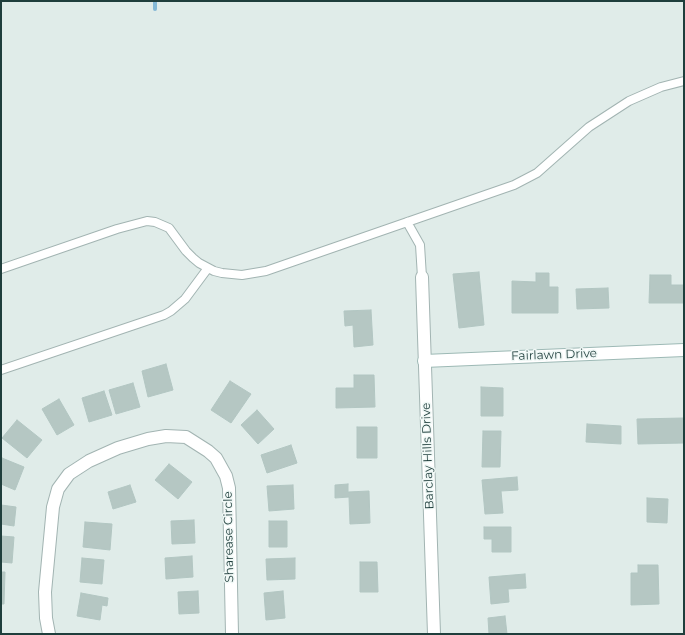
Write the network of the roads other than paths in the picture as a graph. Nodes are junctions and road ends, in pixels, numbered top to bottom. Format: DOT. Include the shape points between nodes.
graph roads {
  1 [pos="684,81"];
  2 [pos="407,222"];
  3 [pos="208,268"];
  4 [pos="1,269"];
  5 [pos="422,277"];
  6 [pos="684,350"];
  7 [pos="424,361"];
  8 [pos="1,370"];
  9 [pos="50,634"];
  10 [pos="232,634"];
  11 [pos="434,634"];
  1 -- 2 [label="lane" via="661,86 617,108 589,127 547,165 526,180"];
  2 -- 3 [label="lane" via="254,274 222,273"];
  2 -- 5 [label="lane" via="420,246"];
  3 -- 4 [label="lane" via="186,251 168,228 147,221"];
  3 -- 8 [label="lane" via="185,299 164,315"];
  5 -- 7 [label="street, Barclay Hills Drive"];
  6 -- 7 [label="street, Fairlawn Drive"];
  7 -- 11 [label="street, Barclay Hills Drive"];
  9 -- 10 [label="street, Sharease Circle" via="46,618 45,592 53,507 58,489 69,474 88,461 118,448 166,436 186,437 208,451 216,458 226,476 229,488"];
}
